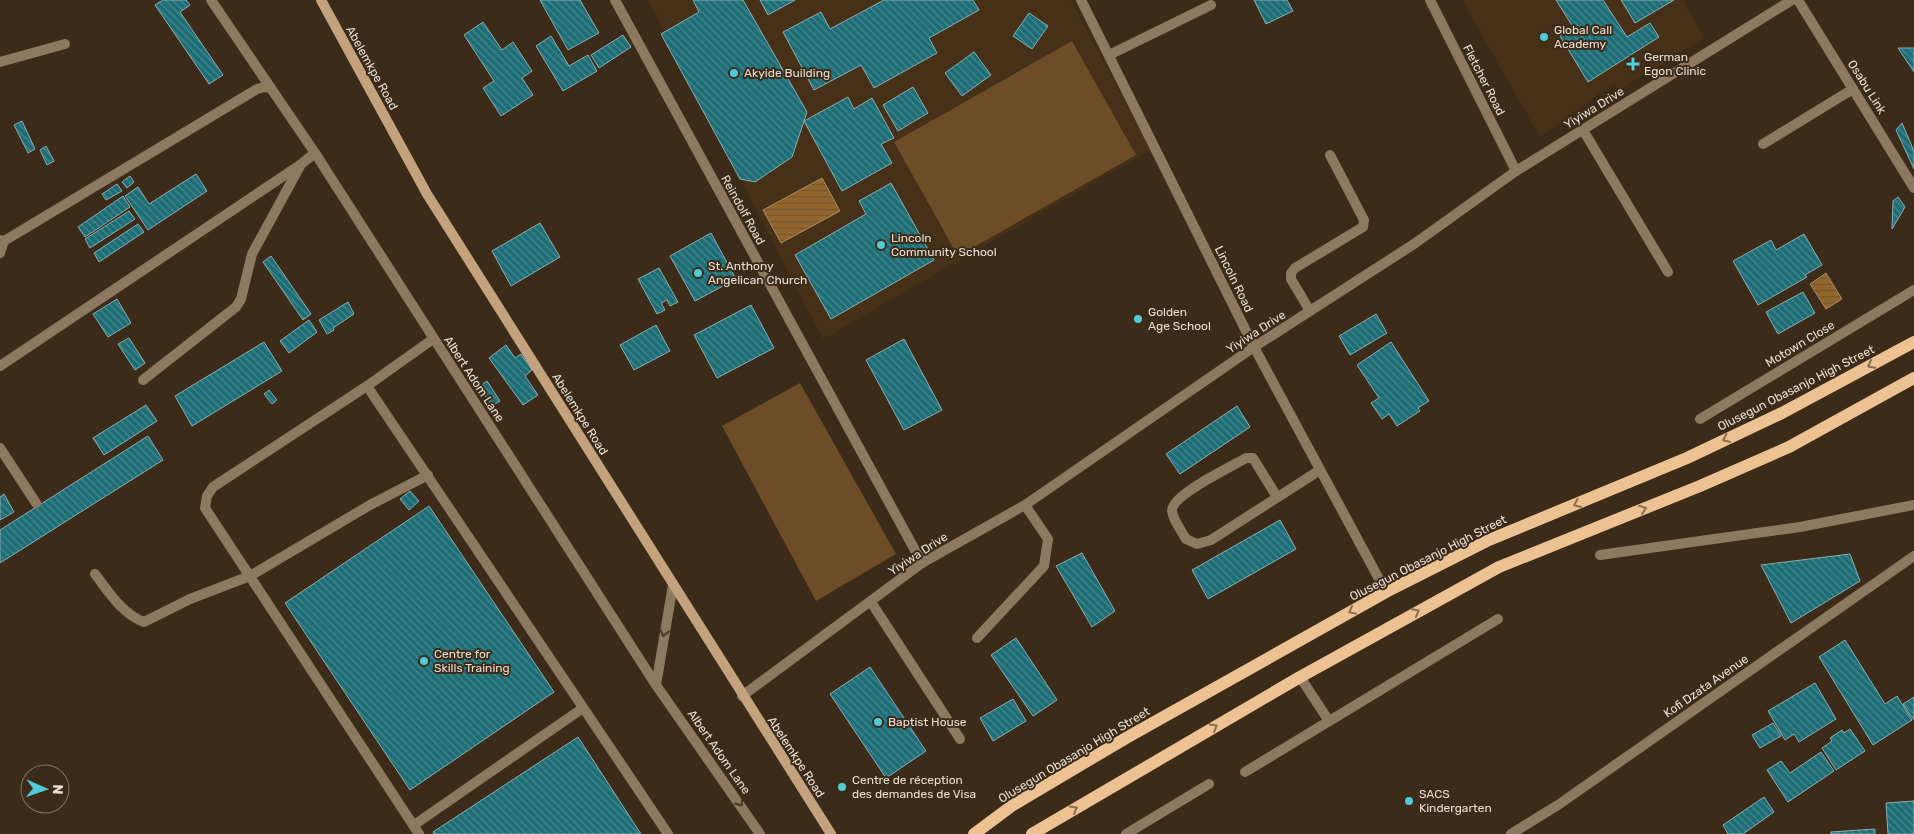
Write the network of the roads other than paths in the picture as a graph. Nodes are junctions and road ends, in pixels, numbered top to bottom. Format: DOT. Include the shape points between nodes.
graph roads {
  1 [pos="211,0"];
  2 [pos="321,0"];
  3 [pos="615,0"];
  4 [pos="1081,0"];
  5 [pos="1430,0"];
  6 [pos="1792,0"];
  7 [pos="1798,0"];
  8 [pos="1211,5"];
  9 [pos="65,44"];
  10 [pos="1109,55"];
  11 [pos="0,62"];
  12 [pos="271,88"];
  13 [pos="1853,89"];
  14 [pos="1583,130"];
  15 [pos="1763,144"];
  16 [pos="315,152"];
  17 [pos="1330,155"];
  18 [pos="300,165"];
  19 [pos="1516,171"];
  20 [pos="1914,188"];
  21 [pos="2,240"];
  22 [pos="0,254"];
  23 [pos="1668,272"];
  24 [pos="1914,290"];
  25 [pos="1310,311"];
  26 [pos="433,339"];
  27 [pos="1914,342"];
  28 [pos="1254,347"];
  29 [pos="0,366"];
  30 [pos="1914,378"];
  31 [pos="143,380"];
  32 [pos="367,386"];
  33 [pos="1700,419"];
  34 [pos="0,448"];
  35 [pos="1320,470"];
  36 [pos="428,476"];
  37 [pos="1277,496"];
  38 [pos="36,503"];
  39 [pos="1026,505"];
  40 [pos="1914,505"];
  41 [pos="1600,555"];
  42 [pos="1914,556"];
  43 [pos="922,563"];
  44 [pos="95,574"];
  45 [pos="250,576"];
  46 [pos="673,585"];
  47 [pos="1386,592"];
  48 [pos="871,602"];
  49 [pos="1498,619"];
  50 [pos="977,638"];
  51 [pos="1300,677"];
  52 [pos="656,685"];
  53 [pos="742,696"];
  54 [pos="584,708"];
  55 [pos="1329,721"];
  56 [pos="960,739"];
  57 [pos="1245,772"];
  58 [pos="1209,784"];
  59 [pos="416,830"];
  60 [pos="668,834"];
  61 [pos="760,834"];
  62 [pos="831,834"];
  63 [pos="974,834"];
  64 [pos="1032,834"];
  65 [pos="1126,834"];
  66 [pos="1511,834"];
  1 -- 12 [label="street, Albert Adom Lane"];
  2 -- 46 [label="street, Abelemkpe Road" via="427,194"];
  3 -- 43 [label="street, Reindolf Road"];
  4 -- 10 [label="street, Lincoln Road"];
  5 -- 19 [label="street, Fletcher Road"];
  6 -- 14 [label="street, Yiyiwa Drive"];
  7 -- 13 [label="street, Osabu Link"];
  8 -- 10 [label="street"];
  9 -- 11 [label="street"];
  10 -- 28 [label="street, Lincoln Road"];
  12 -- 16 [label="street, Albert Adom Lane"];
  12 -- 21 [label="street" via="264,86 249,94"];
  13 -- 15 [label="street"];
  13 -- 20 [label="street, Osabu Link"];
  14 -- 19 [label="street, Yiyiwa Drive"];
  14 -- 23 [label="street"];
  16 -- 18 [label="street"];
  16 -- 26 [label="street, Albert Adom Lane"];
  17 -- 25 [label="street" via="1364,220 1363,226 1291,273"];
  18 -- 29 [label="street"];
  18 -- 31 [label="street" via="252,254 236,307"];
  19 -- 25 [label="street, Yiyiwa Drive" via="1414,244"];
  21 -- 22 [label="street"];
  24 -- 33 [label="street, Motown Close"];
  25 -- 28 [label="street, Yiyiwa Drive"];
  26 -- 32 [label="street"];
  26 -- 52 [label="street, Albert Adom Lane"];
  27 -- 47 [label="main road, Olusegun Obasanjo High Street, one-way" via="1782,413 1696,454 1489,540"];
  28 -- 35 [label="street, Lincoln Road"];
  28 -- 39 [label="street, Yiyiwa Drive"];
  51 -- 30 [label="main road, one-way" via="1499,567 1789,448"];
  32 -- 36 [label="street"];
  32 -- 45 [label="street" via="213,487 205,508"];
  34 -- 38 [label="street"];
  35 -- 37 [label="street"];
  35 -- 47 [label="street, Lincoln Road"];
  36 -- 45 [label="street" via="370,505"];
  36 -- 54 [label="street"];
  37 -- 37 [label="street" via="1211,540 1197,544 1186,539 1172,512 1175,502 1186,493 1246,458 1253,458 1258,464"];
  39 -- 43 [label="street, Yiyiwa Drive"];
  39 -- 50 [label="street" via="1048,539 1044,566"];
  40 -- 41 [label="street" via="1800,527"];
  42 -- 66 [label="street, Kofi Dzata Avenue"];
  43 -- 48 [label="street, Yiyiwa Drive"];
  44 -- 45 [label="street" via="119,605 133,618 144,622 190,599"];
  45 -- 59 [label="street"];
  46 -- 52 [label="street, one-way"];
  46 -- 53 [label="street, Abelemkpe Road"];
  47 -- 63 [label="main road, Olusegun Obasanjo High Street, one-way" via="1126,738 1013,805"];
  48 -- 53 [label="street, Yiyiwa Drive"];
  48 -- 56 [label="street"];
  49 -- 55 [label="street"];
  51 -- 55 [label="street"];
  64 -- 51 [label="main road, one-way"];
  52 -- 61 [label="street, Albert Adom Lane, one-way"];
  53 -- 62 [label="street, Abelemkpe Road"];
  54 -- 59 [label="street"];
  54 -- 60 [label="street"];
  55 -- 57 [label="street"];
  58 -- 65 [label="street"];
}
